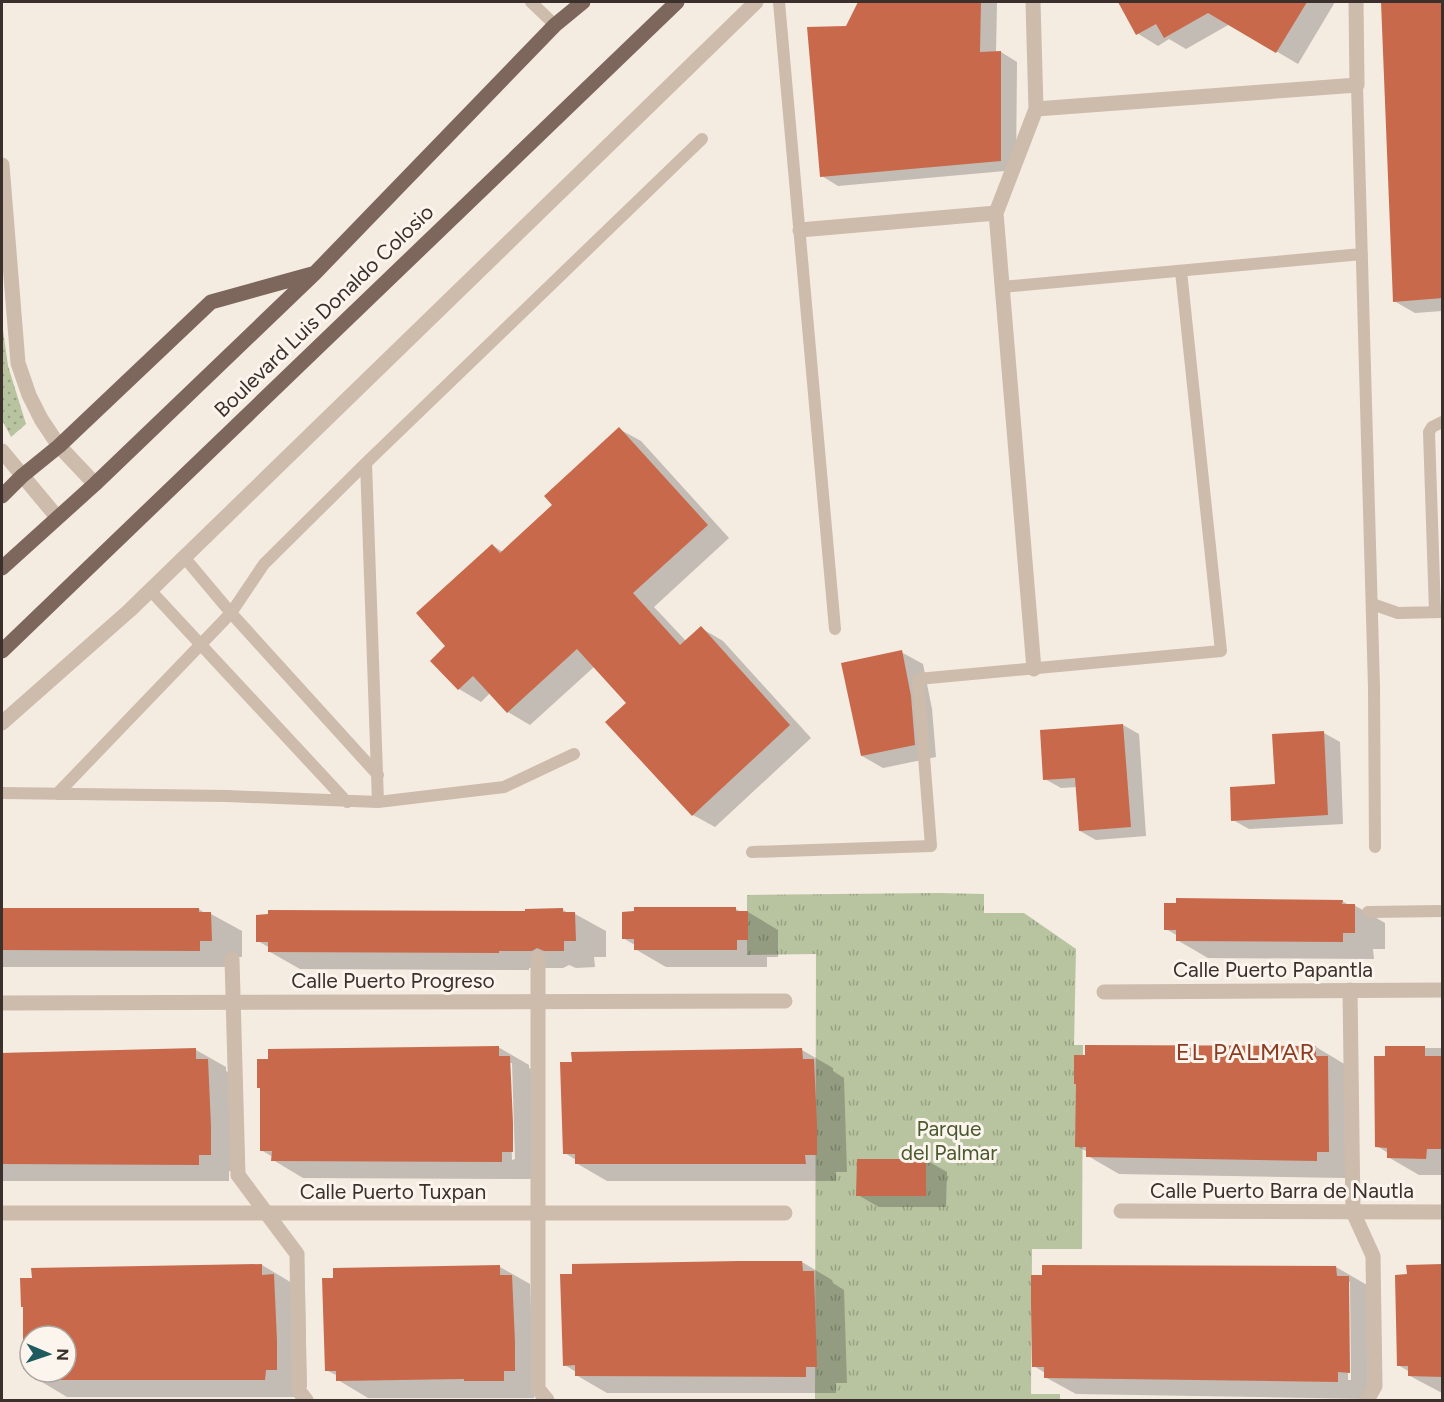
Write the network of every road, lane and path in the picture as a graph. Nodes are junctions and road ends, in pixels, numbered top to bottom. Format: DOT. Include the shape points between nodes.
graph roads {
  1 [pos="531,2"];
  2 [pos="583,2"];
  3 [pos="677,2"];
  4 [pos="756,2"];
  5 [pos="779,2"];
  6 [pos="1034,2"];
  7 [pos="1356,2"];
  8 [pos="555,25"];
  9 [pos="1357,85"];
  10 [pos="1036,109"];
  11 [pos="702,139"];
  12 [pos="2,165"];
  13 [pos="996,213"];
  14 [pos="800,230"];
  15 [pos="1362,254"];
  16 [pos="1181,271"];
  17 [pos="315,273"];
  18 [pos="1002,287"];
  19 [pos="1443,422"];
  20 [pos="59,446"];
  21 [pos="2,451"];
  22 [pos="366,463"];
  23 [pos="22,476"];
  24 [pos="95,484"];
  25 [pos="4,492"];
  26 [pos="57,517"];
  27 [pos="184,557"];
  28 [pos="2,568"];
  29 [pos="150,590"];
  30 [pos="1372,604"];
  31 [pos="1438,612"];
  32 [pos="231,613"];
  33 [pos="835,629"];
  34 [pos="200,644"];
  35 [pos="2,651"];
  36 [pos="1034,669"];
  37 [pos="2,723"];
  38 [pos="574,754"];
  39 [pos="378,775"];
  40 [pos="2,793"];
  41 [pos="57,794"];
  42 [pos="347,802"];
  43 [pos="378,802"];
  44 [pos="1375,847"];
  45 [pos="752,852"];
  46 [pos="1443,911"];
  47 [pos="1368,912"];
  48 [pos="538,958"];
  49 [pos="232,959"];
  50 [pos="1350,990"];
  51 [pos="1443,990"];
  52 [pos="1104,992"];
  53 [pos="785,1001"];
  54 [pos="2,1002"];
  55 [pos="234,1002"];
  56 [pos="538,1002"];
  57 [pos="1121,1211"];
  58 [pos="1353,1212"];
  59 [pos="1443,1212"];
  60 [pos="2,1213"];
  61 [pos="266,1213"];
  62 [pos="538,1213"];
  63 [pos="785,1213"];
  64 [pos="306,1401"];
  65 [pos="547,1401"];
  66 [pos="1367,1401"];
  1 -- 8 [label="lane"];
  2 -- 8 [label="main road, Boulevard Luis Donaldo Colosio"];
  3 -- 35 [label="main road, Boulevard Luis Donaldo Colosio"];
  4 -- 27 [label="street"];
  5 -- 14 [label="lane"];
  6 -- 10 [label="street"];
  7 -- 9 [label="street"];
  8 -- 17 [label="main road, Boulevard Luis Donaldo Colosio"];
  9 -- 10 [label="street"];
  9 -- 15 [label="lane"];
  10 -- 13 [label="street"];
  11 -- 22 [label="lane"];
  12 -- 20 [label="street" via="18,363 29,395"];
  13 -- 14 [label="street"];
  13 -- 18 [label="street"];
  14 -- 33 [label="lane"];
  15 -- 16 [label="lane"];
  15 -- 30 [label="lane"];
  16 -- 18 [label="lane"];
  16 -- 36 [label="lane" via="1221,651"];
  17 -- 20 [label="main road" via="211,302"];
  17 -- 24 [label="main road, Boulevard Luis Donaldo Colosio"];
  18 -- 36 [label="street"];
  19 -- 31 [label="lane" via="1429,432"];
  20 -- 23 [label="main road"];
  20 -- 24 [label="street"];
  21 -- 23 [label="street"];
  22 -- 32 [label="lane" via="264,564"];
  22 -- 39 [label="lane"];
  23 -- 25 [label="main road"];
  23 -- 26 [label="street"];
  24 -- 26 [label="main road, Boulevard Luis Donaldo Colosio"];
  26 -- 28 [label="main road, Boulevard Luis Donaldo Colosio"];
  27 -- 29 [label="street"];
  27 -- 32 [label="lane"];
  29 -- 34 [label="lane"];
  29 -- 37 [label="street"];
  30 -- 31 [label="lane" via="1398,613"];
  30 -- 44 [label="lane"];
  32 -- 34 [label="lane"];
  32 -- 39 [label="lane"];
  34 -- 41 [label="lane"];
  34 -- 42 [label="lane"];
  36 -- 45 [label="lane" via="918,679 931,846"];
  38 -- 43 [label="lane" via="504,787"];
  39 -- 43 [label="lane"];
  40 -- 41 [label="lane"];
  41 -- 42 [label="lane"];
  42 -- 43 [label="lane"];
  46 -- 47 [label="lane"];
  48 -- 56 [label="street"];
  49 -- 55 [label="street"];
  50 -- 51 [label="street, Calle Puerto Papantla"];
  50 -- 52 [label="street, Calle Puerto Papantla"];
  50 -- 58 [label="street"];
  53 -- 56 [label="street, Calle Puerto Progreso"];
  54 -- 55 [label="street, Calle Puerto Progreso"];
  55 -- 56 [label="street, Calle Puerto Progreso"];
  55 -- 61 [label="street" via="238,1175"];
  56 -- 62 [label="street"];
  57 -- 58 [label="street, Calle Puerto Barra de Nautla"];
  58 -- 59 [label="street, Calle Puerto Barra de Nautla"];
  58 -- 66 [label="street" via="1373,1256 1375,1386"];
  60 -- 61 [label="street, Calle Puerto Tuxpan"];
  61 -- 62 [label="street, Calle Puerto Tuxpan"];
  61 -- 64 [label="street" via="297,1254 299,1391"];
  62 -- 63 [label="street, Calle Puerto Tuxpan"];
  62 -- 65 [label="street" via="538,1389"];
}
